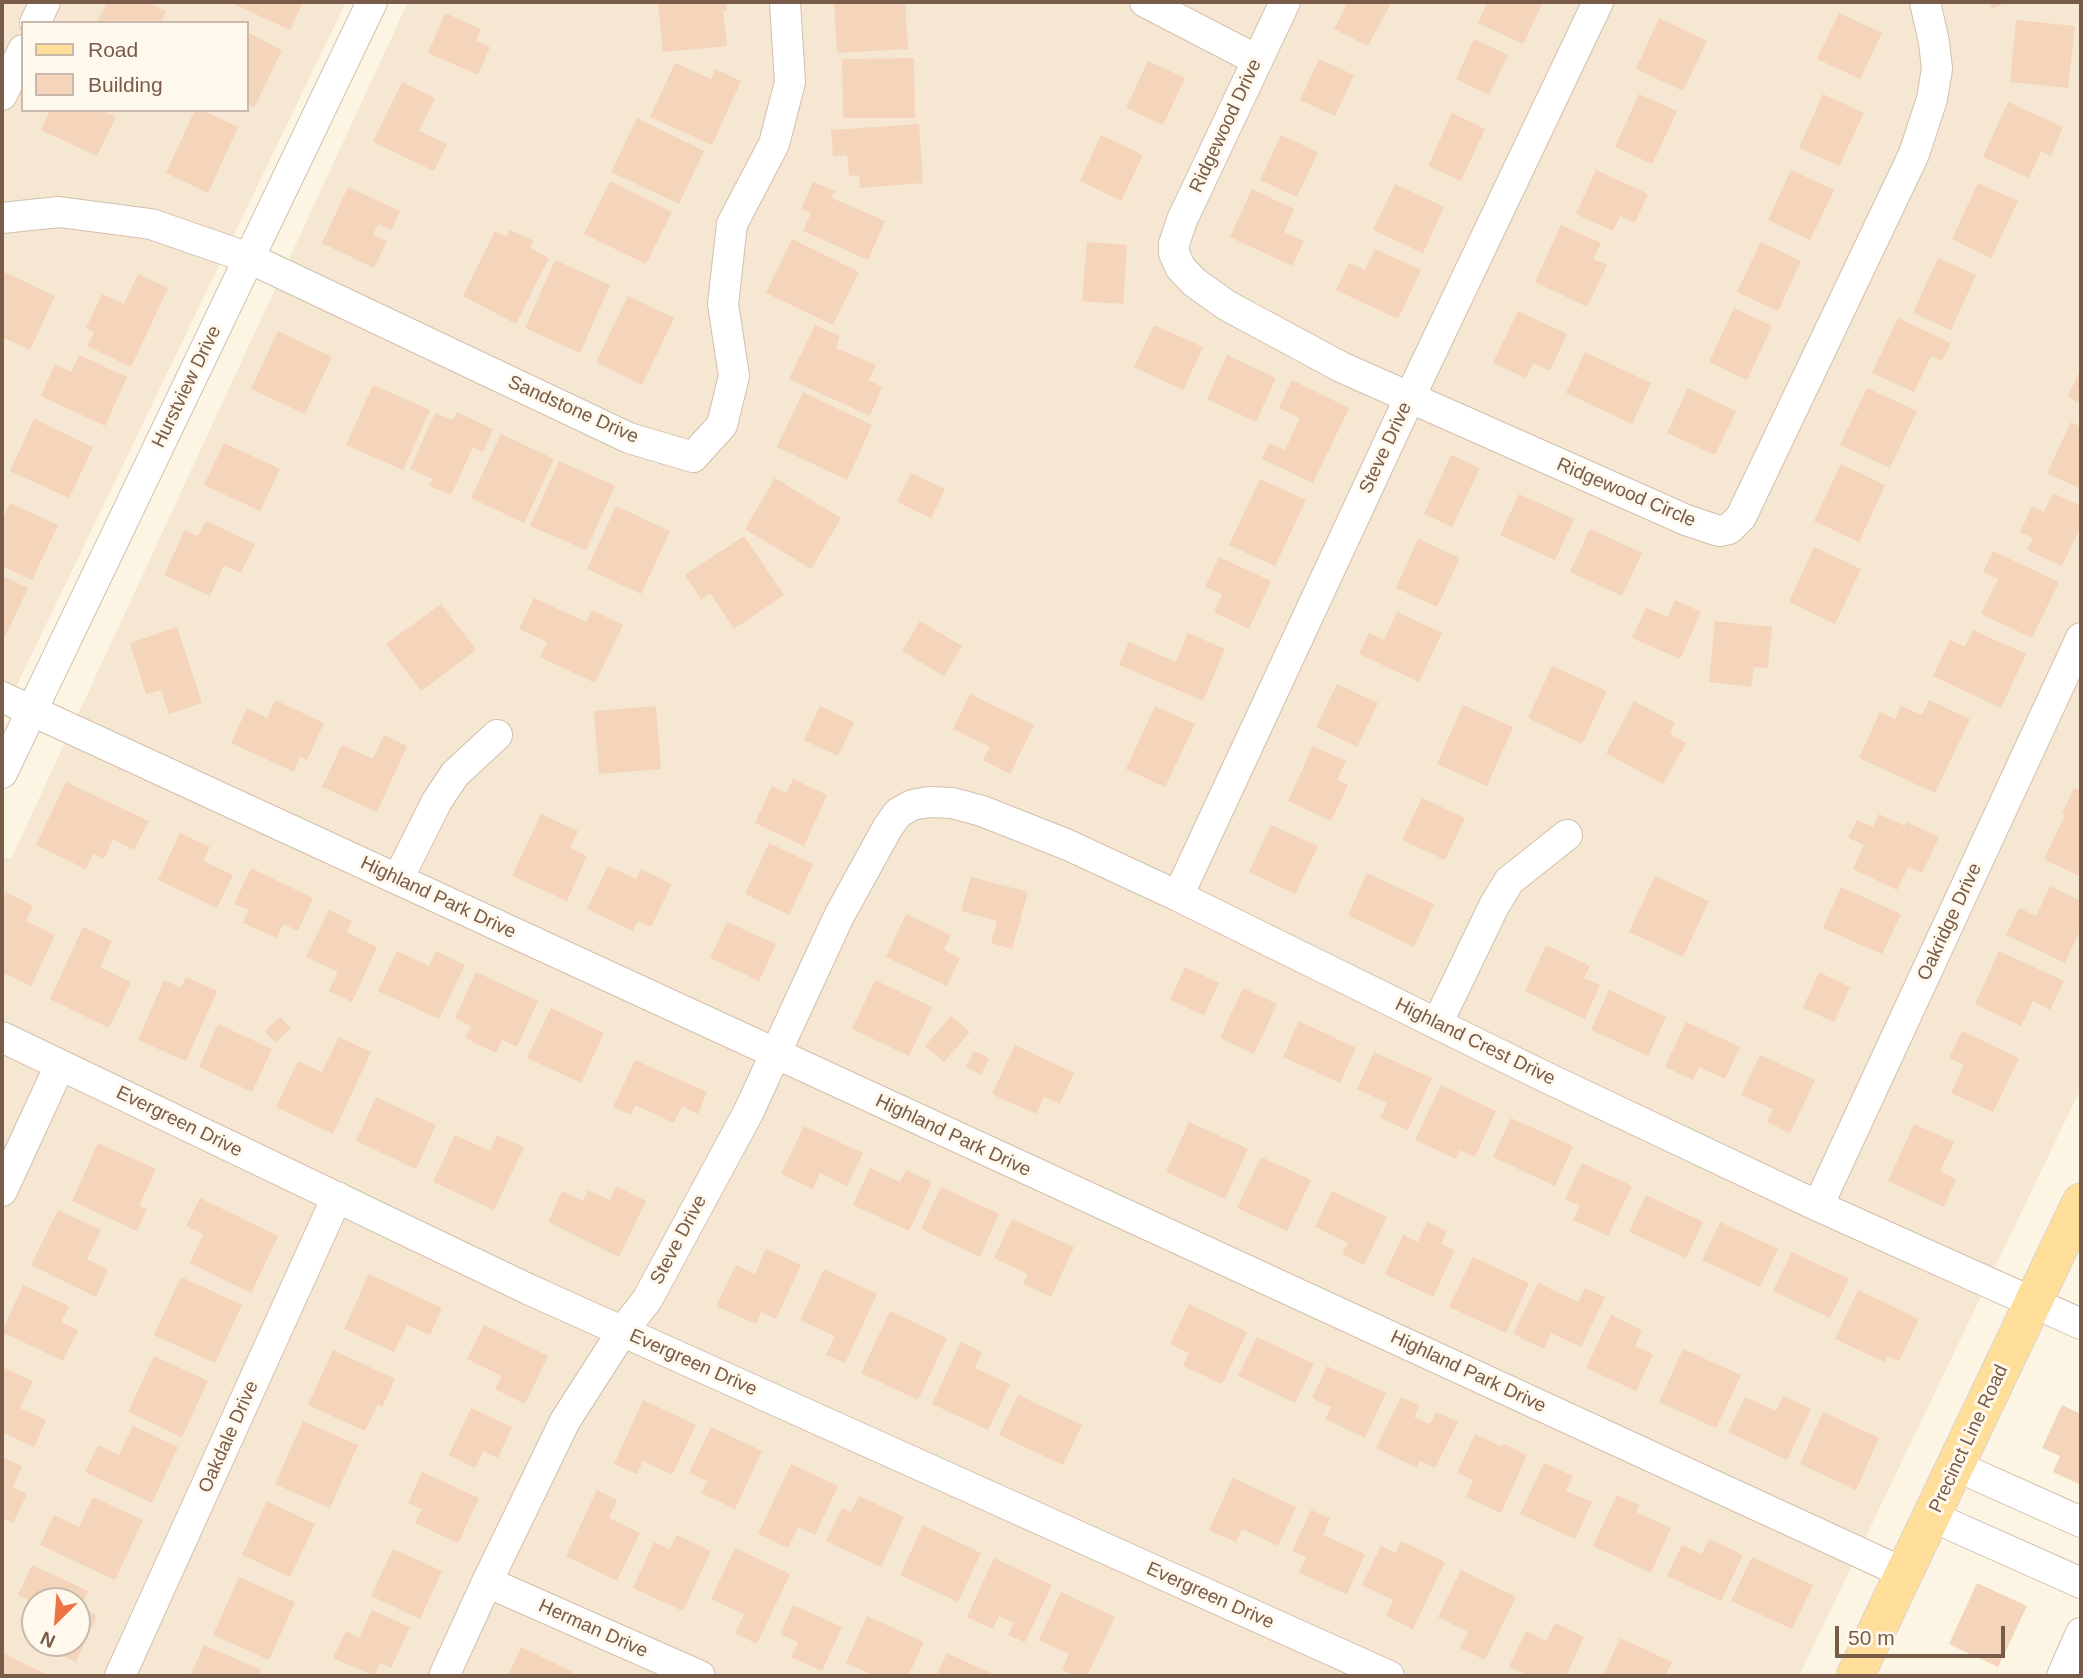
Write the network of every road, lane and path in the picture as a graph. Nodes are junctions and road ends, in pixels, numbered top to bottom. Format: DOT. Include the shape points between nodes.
graph roads {
  1 [pos="45,2"];
  2 [pos="372,2"];
  3 [pos="785,2"];
  4 [pos="1145,2"];
  5 [pos="1285,2"];
  6 [pos="1598,2"];
  7 [pos="1925,2"];
  8 [pos="36,21"];
  9 [pos="21,54"];
  10 [pos="1257,60"];
  11 [pos="2,95"];
  12 [pos="2,218"];
  13 [pos="1174,253"];
  14 [pos="249,258"];
  15 [pos="1409,399"];
  16 [pos="2081,638"];
  17 [pos="2,697"];
  18 [pos="31,711"];
  19 [pos="497,735"];
  20 [pos="2,773"];
  21 [pos="912,805"];
  22 [pos="1567,835"];
  23 [pos="398,879"];
  24 [pos="1178,896"];
  25 [pos="1437,1024"];
  26 [pos="2,1037"];
  27 [pos="775,1054"];
  28 [pos="60,1065"];
  29 [pos="2,1191"];
  30 [pos="337,1198"];
  31 [pos="2081,1202"];
  32 [pos="1818,1206"];
  33 [pos="2033,1301"];
  34 [pos="2081,1324"];
  35 [pos="622,1332"];
  36 [pos="1956,1466"];
  37 [pos="1933,1517"];
  38 [pos="2081,1522"];
  39 [pos="1904,1573"];
  40 [pos="487,1582"];
  41 [pos="2081,1583"];
  42 [pos="2081,1633"];
  43 [pos="120,1676"];
  44 [pos="444,1676"];
  45 [pos="700,1676"];
  46 [pos="1390,1676"];
  47 [pos="1855,1676"];
  48 [pos="2062,1676"];
  1 -- 8 [label="street"];
  2 -- 14 [label="street, Hurstview Drive"];
  3 -- 14 [label="street, Sandstone Drive" via="790,82 774,144 732,224 723,304 734,376 722,425 693,457 629,438"];
  4 -- 10 [label="street"];
  5 -- 10 [label="street, Ridgewood Drive"];
  6 -- 15 [label="street, Steve Drive"];
  7 -- 15 [label="street, Ridgewood Circle" via="1937,69 1914,154 1741,517 1730,529 1719,531 1686,520"];
  9 -- 11 [label="street"];
  10 -- 13 [label="street, Ridgewood Drive" via="1182,220"];
  12 -- 14 [label="street" via="59,212 151,225"];
  13 -- 15 [label="street, Ridgewood Circle" via="1194,282 1226,305"];
  14 -- 18 [label="street, Hurstview Drive"];
  15 -- 24 [label="street, Steve Drive"];
  16 -- 32 [label="street, Oakridge Drive"];
  17 -- 18 [label="street, Highland Park Drive"];
  18 -- 20 [label="street, Hurstview Drive"];
  18 -- 23 [label="street, Highland Park Drive"];
  19 -- 23 [label="street" via="455,774"];
  21 -- 24 [label="street, Highland Crest Drive" via="952,803 982,811"];
  21 -- 27 [label="street, Steve Drive" via="898,813 888,827 839,916"];
  22 -- 25 [label="street" via="1509,881"];
  23 -- 27 [label="street, Highland Park Drive"];
  24 -- 25 [label="street, Highland Crest Drive"];
  25 -- 32 [label="street, Highland Crest Drive"];
  26 -- 28 [label="street, Evergreen Drive"];
  27 -- 35 [label="street, Steve Drive" via="647,1300"];
  27 -- 39 [label="street, Highland Park Drive"];
  28 -- 29 [label="street"];
  28 -- 30 [label="street, Evergreen Drive"];
  30 -- 35 [label="street, Evergreen Drive"];
  30 -- 43 [label="street, Oakdale Drive"];
  31 -- 33 [label="main road, Precinct Line Road"];
  32 -- 33 [label="street, Highland Crest Drive"];
  33 -- 34 [label="street, Highland Crest Drive"];
  33 -- 36 [label="main road, Precinct Line Road"];
  35 -- 40 [label="street, Steve Drive" via="565,1421"];
  35 -- 46 [label="street, Evergreen Drive"];
  36 -- 37 [label="main road, Precinct Line Road"];
  36 -- 38 [label="street"];
  37 -- 39 [label="main road, Precinct Line Road"];
  37 -- 41 [label="street"];
  39 -- 47 [label="main road, Precinct Line Road"];
  40 -- 44 [label="street, Steve Drive"];
  40 -- 45 [label="street, Herman Drive"];
  42 -- 48 [label="street"];
}
